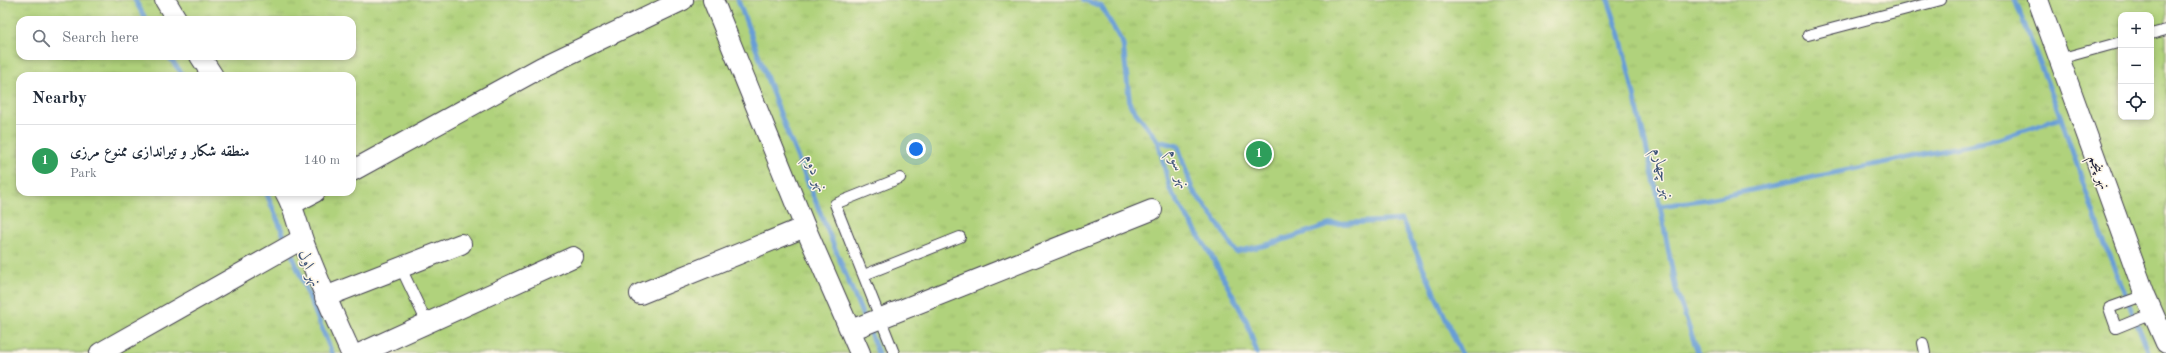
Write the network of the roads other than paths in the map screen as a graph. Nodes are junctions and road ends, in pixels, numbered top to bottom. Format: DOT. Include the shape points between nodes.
graph roads {
  1 [pos="165,0"];
  2 [pos="683,0"];
  3 [pos="713,0"];
  4 [pos="1941,0"];
  5 [pos="2038,0"];
  6 [pos="175,16"];
  7 [pos="2166,30"];
  8 [pos="2154,33"];
  9 [pos="1808,35"];
  10 [pos="2118,43"];
  11 [pos="2059,59"];
  12 [pos="203,60"];
  13 [pos="210,72"];
  14 [pos="356,170"];
  15 [pos="900,178"];
  16 [pos="289,198"];
  17 [pos="1152,210"];
  18 [pos="805,228"];
  19 [pos="960,236"];
  20 [pos="299,241"];
  21 [pos="462,244"];
  22 [pos="573,257"];
  23 [pos="401,268"];
  24 [pos="864,275"];
  25 [pos="640,294"];
  26 [pos="2141,296"];
  27 [pos="325,297"];
  28 [pos="2148,315"];
  29 [pos="427,323"];
  30 [pos="867,324"];
  31 [pos="2166,343"];
  32 [pos="100,353"];
  33 [pos="351,353"];
  34 [pos="361,353"];
  35 [pos="860,353"];
  36 [pos="894,353"];
  1 -- 6 [label="street"];
  2 -- 14 [label="street" via="542,66"];
  3 -- 18 [label="street"];
  4 -- 9 [label="lane"];
  5 -- 11 [label="street, نهر پنجم"];
  7 -- 8 [label="lane"];
  10 -- 11 [label="lane"];
  11 -- 26 [label="street, نهر پنجم"];
  12 -- 13 [label="street"];
  15 -- 24 [label="lane" via="835,204"];
  16 -- 20 [label="street"];
  17 -- 30 [label="street"];
  18 -- 25 [label="street"];
  18 -- 30 [label="street"];
  19 -- 24 [label="lane"];
  20 -- 27 [label="street"];
  20 -- 32 [label="street"];
  21 -- 23 [label="street"];
  22 -- 29 [label="street"];
  23 -- 27 [label="street"];
  23 -- 29 [label="lane"];
  24 -- 30 [label="lane"];
  26 -- 28 [label="street, نهر پنجم"];
  26 -- 28 [label="lane" via="2109,308 2116,328"];
  27 -- 33 [label="street"];
  28 -- 31 [label="street, نهر پنجم"];
  29 -- 34 [label="street"];
  30 -- 35 [label="street"];
  30 -- 36 [label="lane"];
}
